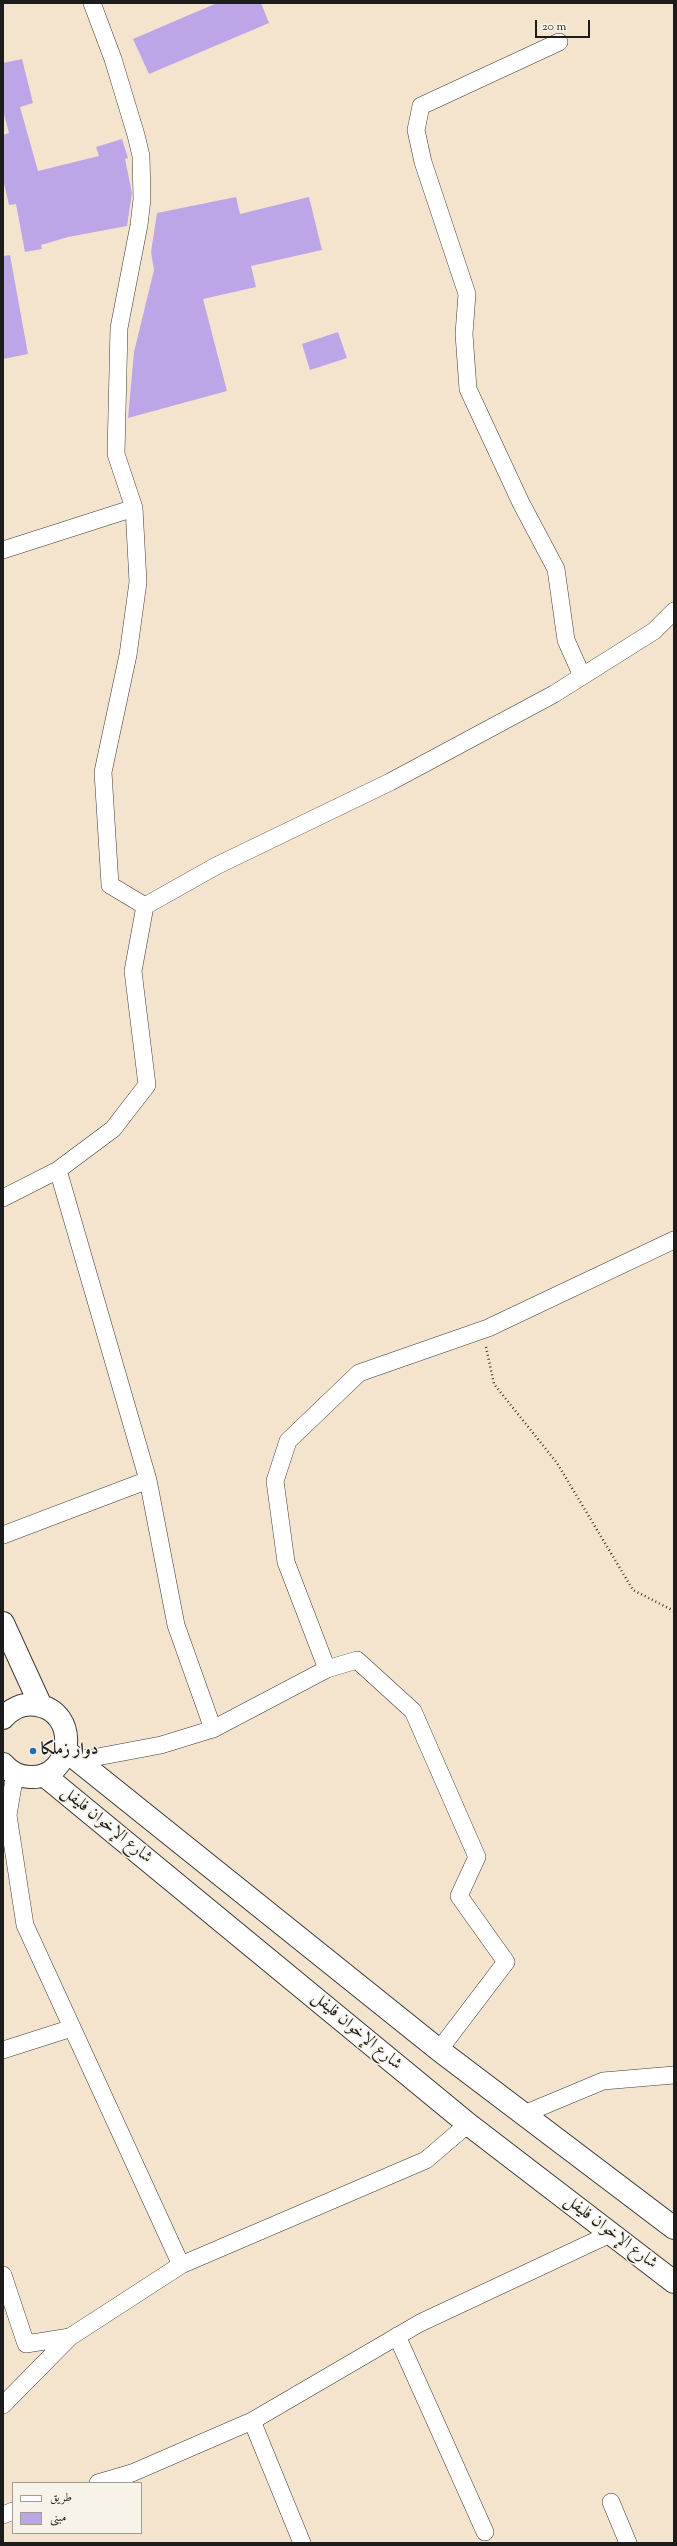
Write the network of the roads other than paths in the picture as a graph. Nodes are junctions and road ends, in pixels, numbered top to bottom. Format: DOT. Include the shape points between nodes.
graph roads {
  1 [pos="92,3"];
  2 [pos="560,42"];
  3 [pos="134,508"];
  4 [pos="3,550"];
  5 [pos="674,611"];
  6 [pos="582,676"];
  7 [pos="145,906"];
  8 [pos="58,1170"];
  9 [pos="3,1198"];
  10 [pos="674,1240"];
  11 [pos="148,1480"];
  12 [pos="3,1534"];
  13 [pos="3,1623"];
  14 [pos="327,1669"];
  15 [pos="41,1706"];
  16 [pos="3,1718"];
  17 [pos="213,1729"];
  18 [pos="70,1755"];
  19 [pos="9,1769"];
  20 [pos="44,1775"];
  21 [pos="72,2028"];
  22 [pos="3,2050"];
  23 [pos="439,2050"];
  24 [pos="674,2075"];
  25 [pos="524,2114"];
  26 [pos="468,2124"];
  27 [pos="674,2228"];
  28 [pos="610,2234"];
  29 [pos="181,2265"];
  30 [pos="3,2275"];
  31 [pos="674,2282"];
  32 [pos="397,2336"];
  33 [pos="70,2337"];
  34 [pos="3,2405"];
  35 [pos="252,2421"];
  36 [pos="101,2482"];
  37 [pos="611,2502"];
  38 [pos="485,2532"];
  39 [pos="302,2543"];
  40 [pos="628,2543"];
  1 -- 3 [label="street" via="113,59 141,156 142,199 139,225 119,328 116,454"];
  2 -- 6 [label="street" via="421,106 416,130 423,162 467,294 464,334 468,389 521,503 556,569 566,640"];
  3 -- 4 [label="street"];
  3 -- 7 [label="street" via="138,582 128,655 103,772 110,885"];
  5 -- 6 [label="street" via="654,631"];
  6 -- 7 [label="street" via="554,694 390,782 216,866"];
  7 -- 8 [label="street" via="133,971 147,1085 113,1129"];
  8 -- 9 [label="street"];
  8 -- 11 [label="street"];
  10 -- 14 [label="street" via="482,1330 359,1373 288,1441 275,1481 286,1562"];
  11 -- 12 [label="street"];
  11 -- 17 [label="street" via="176,1625"];
  13 -- 15 [label="main road"];
  14 -- 17 [label="street"];
  14 -- 23 [label="street" via="357,1660 413,1711 477,1857 459,1896 506,1962"];
  15 -- 16 [label="main road" via="29,1704 18,1707"];
  15 -- 18 [label="main road" via="60,1718 65,1728"];
  17 -- 18 [label="street" via="161,1746 92,1758"];
  18 -- 20 [label="main road"];
  18 -- 23 [label="main road, شارع الإخوان فليفل"];
  19 -- 20 [label="main road" via="24,1777"];
  19 -- 21 [label="street" via="8,1815 25,1925"];
  20 -- 26 [label="main road, شارع الإخوان فليفل"];
  21 -- 22 [label="street"];
  21 -- 29 [label="street"];
  23 -- 25 [label="main road, شارع الإخوان فليفل"];
  24 -- 25 [label="street" via="603,2082"];
  25 -- 27 [label="main road, شارع الإخوان فليفل"];
  26 -- 28 [label="main road, شارع الإخوان فليفل"];
  26 -- 29 [label="street" via="426,2160"];
  28 -- 31 [label="main road, شارع الإخوان فليفل"];
  28 -- 32 [label="street"];
  29 -- 33 [label="street"];
  30 -- 33 [label="street" via="26,2344"];
  32 -- 35 [label="street"];
  32 -- 38 [label="street"];
  33 -- 34 [label="street"];
  35 -- 36 [label="street" via="132,2473"];
  35 -- 39 [label="street"];
  37 -- 40 [label="street"];
}
